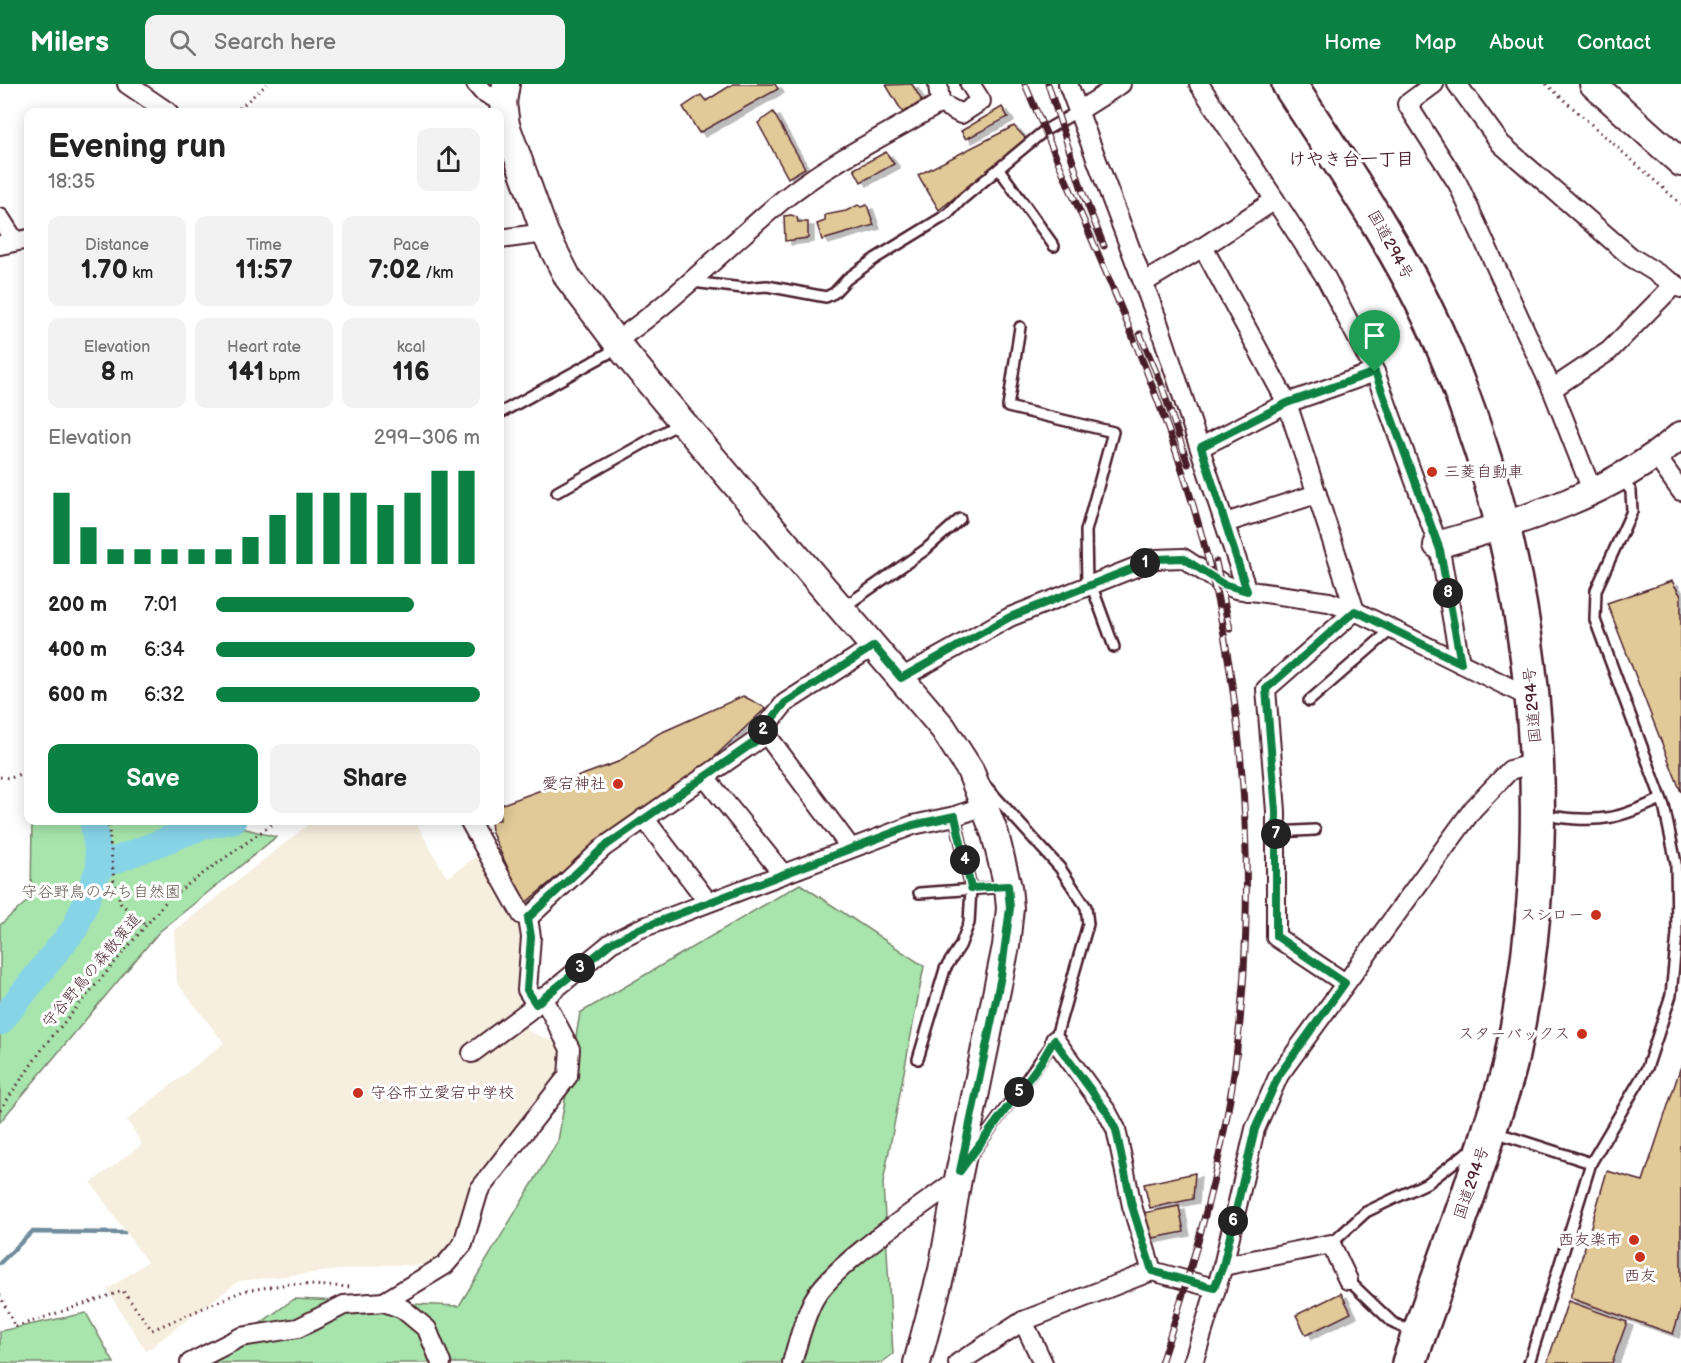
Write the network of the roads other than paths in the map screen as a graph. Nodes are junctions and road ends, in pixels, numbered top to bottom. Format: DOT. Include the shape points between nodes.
graph roads {
  1 [pos="127,84"];
  2 [pos="476,84"];
  3 [pos="938,84"];
  4 [pos="970,84"];
  5 [pos="1068,84"];
  6 [pos="1121,84"];
  7 [pos="1199,84"];
  8 [pos="1289,84"];
  9 [pos="1311,84"];
  10 [pos="1434,84"];
  11 [pos="1457,84"];
  12 [pos="1593,84"];
  13 [pos="505,93"];
  14 [pos="940,103"];
  15 [pos="162,108"];
  16 [pos="1080,110"];
  17 [pos="1681,163"];
  18 [pos="999,169"];
  19 [pos="1275,200"];
  20 [pos="0,219"];
  21 [pos="545,233"];
  22 [pos="504,238"];
  23 [pos="14,241"];
  24 [pos="1054,246"];
  25 [pos="1203,247"];
  26 [pos="692,282"];
  27 [pos="1143,283"];
  28 [pos="1678,286"];
  29 [pos="1020,327"];
  30 [pos="618,344"];
  31 [pos="1375,372"];
  32 [pos="1552,389"];
  33 [pos="1287,403"];
  34 [pos="504,411"];
  35 [pos="682,422"];
  36 [pos="1681,435"];
  37 [pos="1201,447"];
  38 [pos="1656,456"];
  39 [pos="1620,477"];
  40 [pos="1681,491"];
  41 [pos="557,492"];
  42 [pos="1593,493"];
  43 [pos="1317,495"];
  44 [pos="960,519"];
  45 [pos="1225,523"];
  46 [pos="1514,523"];
  47 [pos="1437,545"];
  48 [pos="1089,584"];
  49 [pos="1247,591"];
  50 [pos="842,608"];
  51 [pos="1355,611"];
  52 [pos="1392,629"];
  53 [pos="874,646"];
  54 [pos="1114,647"];
  55 [pos="1461,663"];
  56 [pos="901,678"];
  57 [pos="1533,699"];
  58 [pos="1309,701"];
  59 [pos="766,734"];
  60 [pos="1537,762"];
  61 [pos="970,770"];
  62 [pos="704,776"];
  63 [pos="1661,799"];
  64 [pos="985,806"];
  65 [pos="955,816"];
  66 [pos="1557,817"];
  67 [pos="644,818"];
  68 [pos="472,825"];
  69 [pos="1315,830"];
  70 [pos="1276,832"];
  71 [pos="850,847"];
  72 [pos="782,873"];
  73 [pos="1008,886"];
  74 [pos="971,888"];
  75 [pos="919,893"];
  76 [pos="708,902"];
  77 [pos="528,918"];
  78 [pos="1345,983"];
  79 [pos="540,1000"];
  80 [pos="1054,1040"];
  81 [pos="471,1053"];
  82 [pos="918,1059"];
  83 [pos="1496,1141"];
  84 [pos="1591,1163"];
  85 [pos="959,1175"];
  86 [pos="1331,1244"];
  87 [pos="1223,1266"];
  88 [pos="1152,1271"];
  89 [pos="1348,1280"];
  90 [pos="1214,1288"];
  91 [pos="384,1302"];
  92 [pos="1023,1321"];
  93 [pos="1420,1354"];
  94 [pos="190,1363"];
  95 [pos="441,1363"];
  96 [pos="792,1363"];
  97 [pos="917,1363"];
  98 [pos="958,1363"];
  99 [pos="1043,1363"];
  100 [pos="1193,1363"];
  101 [pos="1529,1363"];
  1 -- 15 [label="street"];
  2 -- 13 [label="street" via="482,91"];
  3 -- 14 [label="street"];
  4 -- 14 [label="street" via="981,101 961,114"];
  5 -- 16 [label="street"];
  6 -- 16 [label="street"];
  7 -- 19 [label="street"];
  8 -- 46 [label="highway, 国道294号" via="1389,238 1437,334"];
  9 -- 46 [label="highway, 国道294号" via="1407,233 1446,308 1494,423"];
  10 -- 32 [label="street" via="1407,104 1458,184"];
  11 -- 28 [label="street" via="1501,144 1631,257"];
  12 -- 17 [label="street"];
  13 -- 21 [label="street" via="506,125"];
  14 -- 26 [label="street" via="793,192"];
  16 -- 18 [label="lane" via="1044,131"];
  16 -- 27 [label="street"];
  18 -- 24 [label="lane"];
  18 -- 26 [label="lane" via="948,214 876,258 826,297 767,286 743,288"];
  19 -- 25 [label="street"];
  19 -- 31 [label="street" via="1326,278"];
  20 -- 23 [label="street"];
  21 -- 22 [label="street"];
  21 -- 30 [label="street" via="568,278"];
  25 -- 27 [label="street"];
  25 -- 33 [label="street"];
  26 -- 30 [label="street"];
  27 -- 37 [label="street"];
  28 -- 32 [label="street" via="1609,351"];
  29 -- 48 [label="lane" via="1008,407 1113,432 1086,531"];
  30 -- 34 [label="lane" via="595,363"];
  30 -- 35 [label="street"];
  31 -- 33 [label="street"];
  31 -- 47 [label="street"];
  32 -- 42 [label="street"];
  33 -- 37 [label="street"];
  33 -- 43 [label="street"];
  35 -- 41 [label="lane"];
  35 -- 50 [label="street"];
  36 -- 38 [label="street"];
  37 -- 45 [label="street"];
  38 -- 39 [label="street"];
  38 -- 40 [label="street"];
  39 -- 42 [label="street"];
  39 -- 63 [label="lane" via="1631,491 1632,511 1596,590 1595,620"];
  42 -- 46 [label="street"];
  43 -- 45 [label="street"];
  43 -- 51 [label="street"];
  44 -- 50 [label="lane" via="925,550"];
  45 -- 49 [label="street"];
  46 -- 47 [label="street"];
  46 -- 57 [label="highway, 国道294号"];
  46 -- 66 [label="highway, 国道294号" via="1546,634 1554,713"];
  47 -- 55 [label="street"];
  48 -- 49 [label="street" via="1156,559 1183,558 1223,584"];
  48 -- 54 [label="lane"];
  48 -- 56 [label="street" via="1010,617"];
  49 -- 51 [label="street" via="1329,602"];
  50 -- 53 [label="street"];
  51 -- 52 [label="street"];
  51 -- 70 [label="street" via="1266,689"];
  52 -- 55 [label="street"];
  52 -- 58 [label="lane"];
  53 -- 56 [label="street"];
  53 -- 59 [label="street" via="785,703 763,730"];
  55 -- 57 [label="street"];
  56 -- 61 [label="street" via="943,728"];
  57 -- 60 [label="highway, 国道294号"];
  59 -- 62 [label="street"];
  59 -- 71 [label="street"];
  60 -- 78 [label="street" via="1510,770 1473,809"];
  60 -- 83 [label="highway, 国道294号" via="1537,856 1524,986"];
  61 -- 64 [label="street"];
  61 -- 80 [label="lane" via="1005,804 1086,907 1088,924"];
  62 -- 67 [label="street"];
  62 -- 72 [label="street"];
  63 -- 66 [label="lane" via="1629,814 1592,822"];
  63 -- 84 [label="lane" via="1676,863 1677,934 1671,995 1647,1068"];
  64 -- 65 [label="street"];
  64 -- 73 [label="street"];
  65 -- 71 [label="street" via="913,825"];
  65 -- 74 [label="lane"];
  66 -- 83 [label="highway, 国道294号" via="1556,873 1544,989 1528,1067"];
  67 -- 76 [label="street"];
  67 -- 77 [label="street" via="604,847"];
  68 -- 77 [label="street" via="522,915"];
  69 -- 70 [label="lane"];
  70 -- 78 [label="street" via="1276,936"];
  71 -- 72 [label="street"];
  72 -- 76 [label="street"];
  73 -- 74 [label="lane"];
  73 -- 85 [label="street" via="1010,908 1001,976"];
  74 -- 75 [label="lane"];
  74 -- 82 [label="lane" via="969,923 945,969"];
  76 -- 79 [label="street" via="611,943"];
  77 -- 79 [label="street" via="531,937 527,990"];
  78 -- 87 [label="street" via="1279,1075 1255,1129"];
  79 -- 81 [label="street"];
  79 -- 91 [label="street" via="570,1049 568,1076 479,1190 463,1244 445,1265"];
  80 -- 85 [label="lane"];
  80 -- 88 [label="street" via="1116,1130 1132,1206"];
  83 -- 84 [label="lane"];
  83 -- 86 [label="lane" via="1466,1153 1429,1182 1366,1212"];
  83 -- 93 [label="highway, 国道294号"];
  84 -- 101 [label="lane"];
  85 -- 96 [label="street" via="826,1284 803,1323"];
  85 -- 97 [label="street" via="942,1270"];
  86 -- 87 [label="street"];
  86 -- 89 [label="street"];
  87 -- 90 [label="street"];
  88 -- 90 [label="street"];
  88 -- 92 [label="street"];
  89 -- 93 [label="lane"];
  90 -- 100 [label="street"];
  91 -- 94 [label="street" via="344,1305 298,1328 241,1337"];
  91 -- 95 [label="street" via="403,1309 427,1329"];
  92 -- 98 [label="street"];
  92 -- 99 [label="street"];
}
